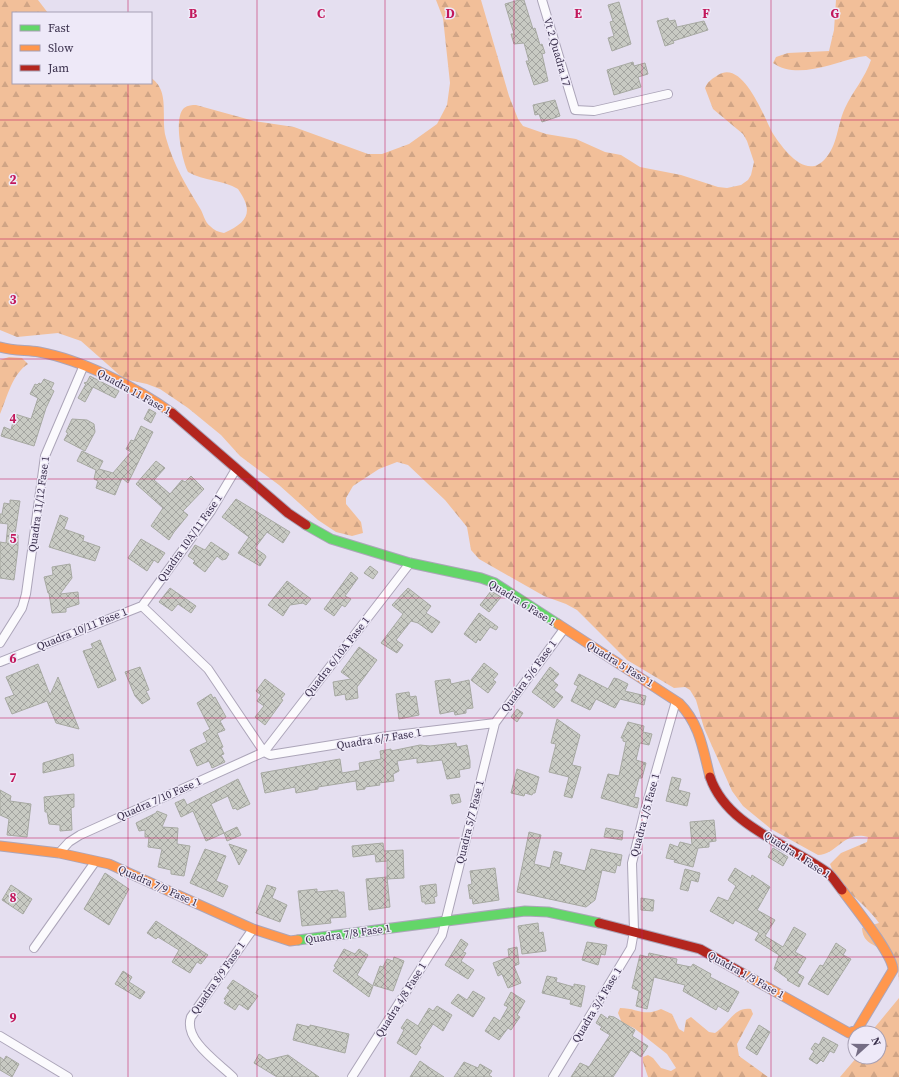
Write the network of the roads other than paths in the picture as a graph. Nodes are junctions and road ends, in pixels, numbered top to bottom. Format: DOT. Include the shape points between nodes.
graph roads {
  1 [pos="542,0"];
  2 [pos="668,94"];
  3 [pos="0,347"];
  4 [pos="84,365"];
  5 [pos="236,469"];
  6 [pos="410,563"];
  7 [pos="142,606"];
  8 [pos="564,629"];
  9 [pos="0,643"];
  10 [pos="0,662"];
  11 [pos="676,701"];
  12 [pos="495,723"];
  13 [pos="264,752"];
  14 [pos="0,846"];
  15 [pos="59,853"];
  16 [pos="95,862"];
  17 [pos="445,921"];
  18 [pos="253,930"];
  19 [pos="634,931"];
  20 [pos="34,948"];
  21 [pos="861,1025"];
  22 [pos="847,1032"];
  23 [pos="0,1036"];
  24 [pos="68,1077"];
  25 [pos="233,1077"];
  26 [pos="352,1077"];
  27 [pos="553,1077"];
  1 -- 2 [label="street, Vt 2 Quadra 17" via="575,110 594,111"];
  3 -- 4 [label="street, Quadra 11 Fase 1" via="39,352"];
  4 -- 5 [label="street, Quadra 11 Fase 1" via="167,408"];
  4 -- 9 [label="street, Quadra 11/12 Fase 1" via="45,456 26,594 22,608"];
  5 -- 6 [label="street, Quadra 11 Fase 1" via="288,513 316,532 345,544"];
  5 -- 7 [label="street, Quadra 10A/11 Fase 1" via="211,511"];
  6 -- 8 [label="street, Quadra 6 Fase 1" via="496,583"];
  6 -- 13 [label="street, Quadra 6/10A Fase 1"];
  7 -- 10 [label="street, Quadra 10/11 Fase 1"];
  7 -- 13 [label="street" via="208,669"];
  8 -- 11 [label="street, Quadra 5 Fase 1"];
  8 -- 12 [label="street, Quadra 5/6 Fase 1"];
  11 -- 19 [label="street, Quadra 1/5 Fase 1" via="632,863"];
  11 -- 21 [label="street, Quadra 1 Fase 1" via="687,711 697,728 710,779 723,802 747,823 829,874 888,953 893,970"];
  12 -- 13 [label="street, Quadra 6/7 Fase 1" via="388,736 272,756"];
  12 -- 17 [label="street, Quadra 5/7 Fase 1"];
  13 -- 15 [label="street, Quadra 7/10 Fase 1" via="80,835"];
  14 -- 15 [label="street, Quadra 7/9 Fase 1"];
  15 -- 16 [label="street, Quadra 7/9 Fase 1"];
  16 -- 18 [label="street, Quadra 7/9 Fase 1" via="118,868"];
  16 -- 20 [label="street"];
  17 -- 18 [label="street, Quadra 7/8 Fase 1" via="290,941"];
  17 -- 19 [label="street, Quadra 7/8 Fase 1" via="538,911"];
  17 -- 26 [label="street, Quadra 4/8 Fase 1" via="442,935"];
  18 -- 25 [label="street, Quadra 8/9 Fase 1" via="190,1017 189,1029 193,1038"];
  19 -- 22 [label="street, Quadra 1/3 Fase 1" via="700,949"];
  19 -- 27 [label="street, Quadra 3/4 Fase 1" via="631,948"];
  23 -- 24 [label="street"];
}
